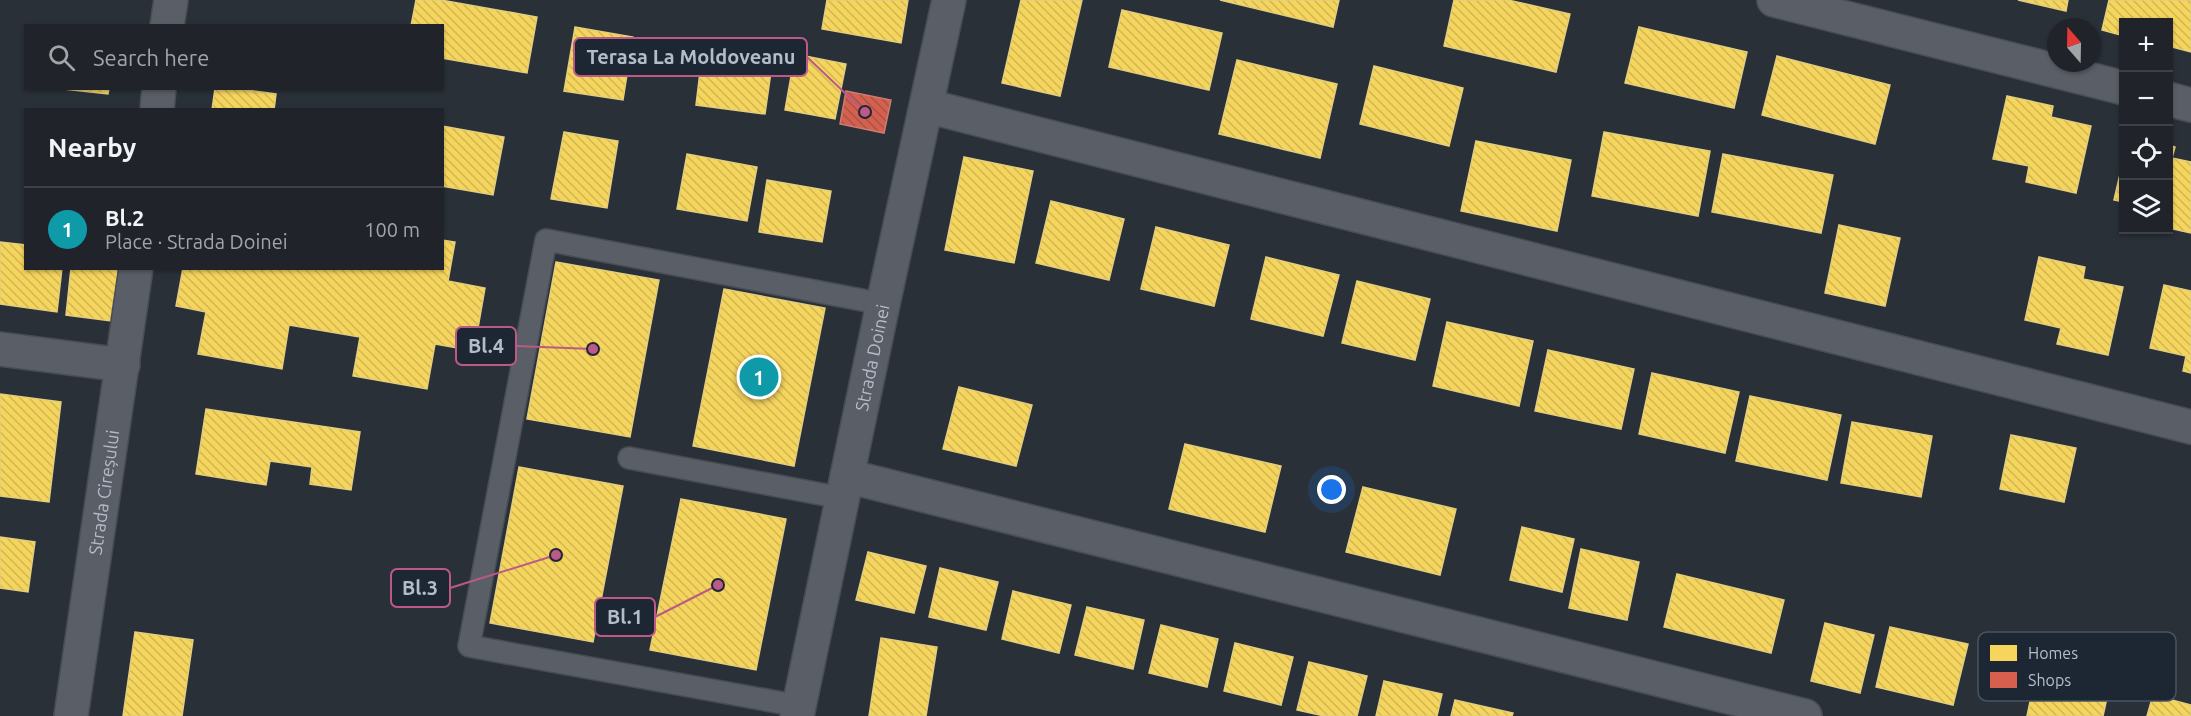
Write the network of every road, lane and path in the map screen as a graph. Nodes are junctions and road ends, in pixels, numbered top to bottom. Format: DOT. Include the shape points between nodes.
graph roads {
  1 [pos="171,0"];
  2 [pos="950,0"];
  3 [pos="1774,0"];
  4 [pos="168,24"];
  5 [pos="2119,87"];
  6 [pos="159,90"];
  7 [pos="2173,100"];
  8 [pos="2191,105"];
  9 [pos="927,106"];
  10 [pos="157,108"];
  11 [pos="136,270"];
  12 [pos="883,304"];
  13 [pos="0,349"];
  14 [pos="123,365"];
  15 [pos="2191,426"];
  16 [pos="629,458"];
  17 [pos="844,487"];
  18 [pos="798,711"];
  19 [pos="71,716"];
  20 [pos="1805,716"];
  1 -- 4 [label="street"];
  2 -- 9 [label="street, Strada Doinei"];
  3 -- 5 [label="street"];
  6 -- 10 [label="street"];
  7 -- 8 [label="street"];
  9 -- 12 [label="street, Strada Doinei"];
  9 -- 15 [label="street"];
  11 -- 14 [label="street, Strada Cireșului"];
  12 -- 17 [label="street, Strada Doinei"];
  12 -- 18 [label="lane" via="546,240 469,646"];
  13 -- 14 [label="street"];
  14 -- 19 [label="street, Strada Cireșului"];
  16 -- 17 [label="lane"];
  17 -- 18 [label="street, Strada Doinei"];
  17 -- 20 [label="street"];
}
